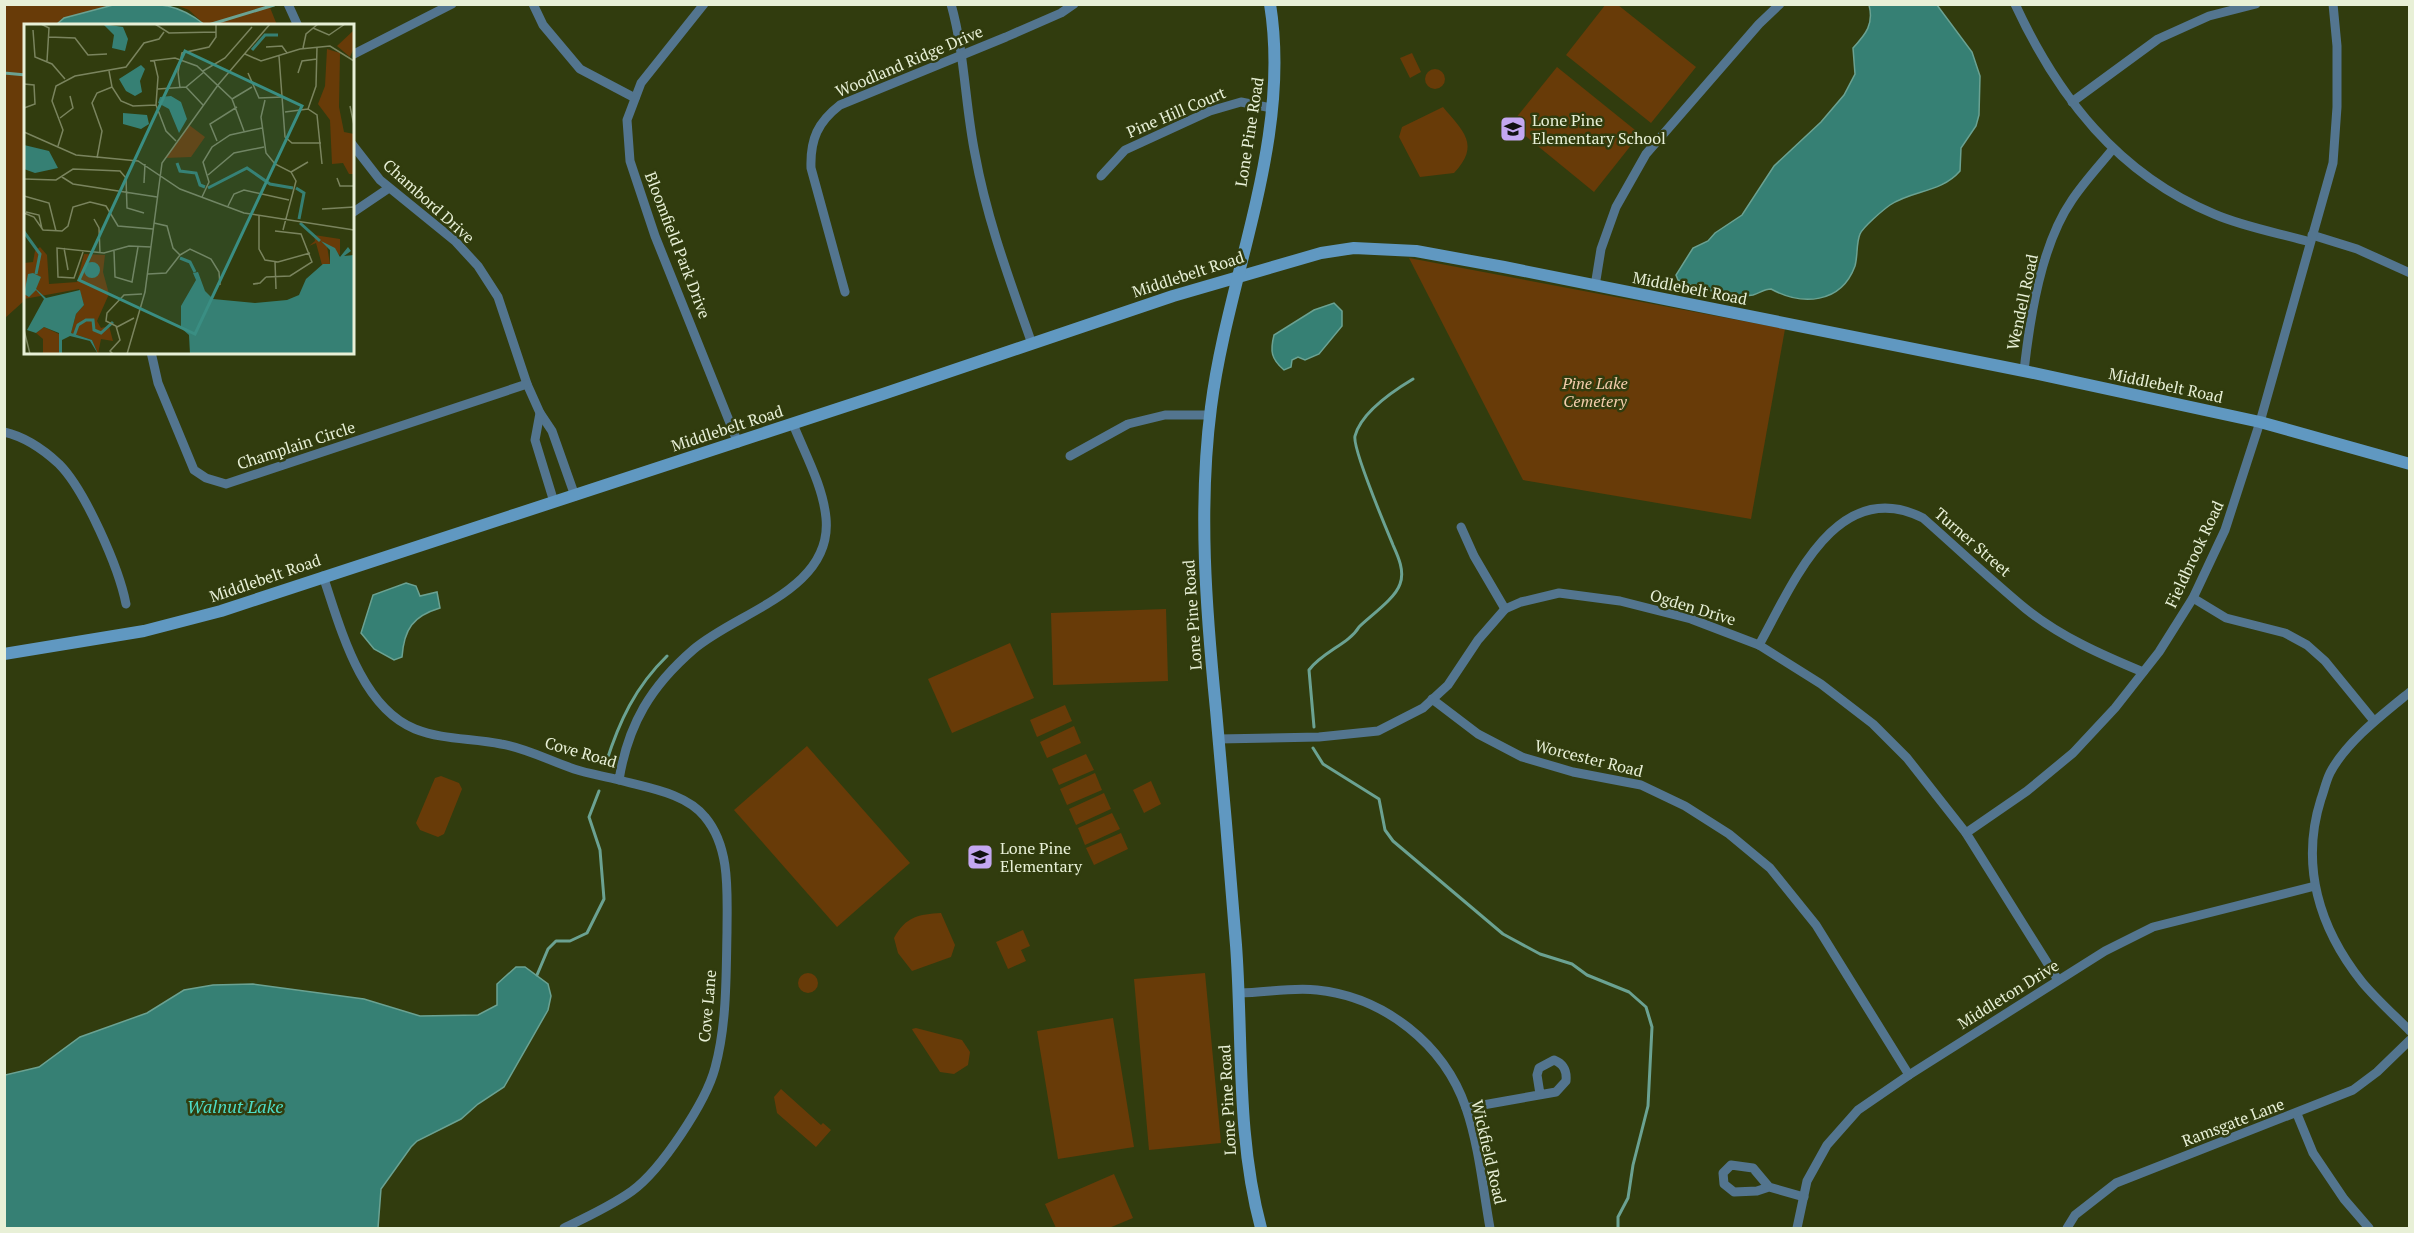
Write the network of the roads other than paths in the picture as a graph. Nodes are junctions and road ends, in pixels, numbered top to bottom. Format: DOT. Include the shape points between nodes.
graph roads {
  1 [pos="288,4"];
  2 [pos="452,4"];
  3 [pos="533,4"];
  4 [pos="704,4"];
  5 [pos="951,4"];
  6 [pos="1074,4"];
  7 [pos="1270,4"];
  8 [pos="1780,4"];
  9 [pos="2015,4"];
  10 [pos="2256,4"];
  11 [pos="2332,4"];
  12 [pos="297,24"];
  13 [pos="354,54"];
  14 [pos="962,54"];
  15 [pos="635,98"];
  16 [pos="2072,102"];
  17 [pos="1272,108"];
  18 [pos="354,146"];
  19 [pos="2112,150"];
  20 [pos="1101,176"];
  21 [pos="389,188"];
  22 [pos="354,212"];
  23 [pos="2311,239"];
  24 [pos="2409,273"];
  25 [pos="1239,275"];
  26 [pos="1595,286"];
  27 [pos="845,292"];
  28 [pos="1032,344"];
  29 [pos="151,354"];
  30 [pos="2024,371"];
  31 [pos="527,384"];
  32 [pos="540,413"];
  33 [pos="1210,414"];
  34 [pos="2260,422"];
  35 [pos="793,424"];
  36 [pos="4,432"];
  37 [pos="738,442"];
  38 [pos="1070,456"];
  39 [pos="2409,464"];
  40 [pos="575,496"];
  41 [pos="554,502"];
  42 [pos="1461,527"];
  43 [pos="323,576"];
  44 [pos="2193,598"];
  45 [pos="126,604"];
  46 [pos="1505,609"];
  47 [pos="1759,645"];
  48 [pos="4,654"];
  49 [pos="2143,672"];
  50 [pos="2409,692"];
  51 [pos="1432,699"];
  52 [pos="2374,721"];
  53 [pos="1218,739"];
  54 [pos="619,780"];
  55 [pos="1966,833"];
  56 [pos="2315,886"];
  57 [pos="2058,980"];
  58 [pos="1239,993"];
  59 [pos="2409,1031"];
  60 [pos="2409,1040"];
  61 [pos="1909,1074"];
  62 [pos="1540,1094"];
  63 [pos="1466,1108"];
  64 [pos="2297,1114"];
  65 [pos="1769,1187"];
  66 [pos="1804,1197"];
  67 [pos="564,1228"];
  68 [pos="1260,1228"];
  69 [pos="1490,1228"];
  70 [pos="1797,1228"];
  71 [pos="2067,1228"];
  72 [pos="2369,1228"];
  1 -- 12 [label="street"];
  2 -- 13 [label="street"];
  3 -- 15 [label="street" via="543,25 580,69"];
  4 -- 15 [label="street, Bloomfield Park Drive" via="641,83"];
  5 -- 14 [label="street"];
  6 -- 14 [label="street, Woodland Ridge Drive" via="1050,18"];
  7 -- 17 [label="street, Lone Pine Road" via="1276,63"];
  8 -- 26 [label="street" via="1646,154 1616,207 1601,249"];
  9 -- 16 [label="street" via="2032,40"];
  10 -- 16 [label="street" via="2209,15 2158,39"];
  11 -- 23 [label="street, Fieldbrook Road" via="2337,46 2337,118 2332,163"];
  14 -- 27 [label="street, Woodland Ridge Drive" via="840,105 813,137 815,188"];
  14 -- 28 [label="street" via="967,108 985,201"];
  15 -- 37 [label="street, Bloomfield Park Drive" via="627,120 630,161 655,236"];
  16 -- 19 [label="street"];
  17 -- 20 [label="street, Pine Hill Court" via="1240,102 1210,111 1125,150"];
  17 -- 25 [label="street, Lone Pine Road"];
  18 -- 21 [label="street, Chambord Drive"];
  19 -- 23 [label="street" via="2155,184 2215,215"];
  19 -- 30 [label="street, Wendell Road" via="2071,201 2044,259"];
  21 -- 22 [label="street"];
  21 -- 31 [label="street, Chambord Drive" via="455,241 478,266 498,297"];
  23 -- 24 [label="street" via="2356,249"];
  23 -- 34 [label="street, Fieldbrook Road"];
  25 -- 26 [label="street, Middlebelt Road" via="1322,252 1389,248"];
  25 -- 28 [label="street, Middlebelt Road"];
  25 -- 33 [label="street, Lone Pine Road" via="1222,338"];
  26 -- 30 [label="street, Middlebelt Road"];
  28 -- 35 [label="street, Middlebelt Road"];
  29 -- 31 [label="street, Champlain Circle" via="158,383 194,470 226,484"];
  30 -- 34 [label="street, Middlebelt Road"];
  31 -- 32 [label="street, Chambord Drive"];
  32 -- 40 [label="street, Chambord Drive" via="552,431"];
  32 -- 41 [label="street" via="535,440"];
  33 -- 38 [label="street" via="1165,415 1128,424"];
  33 -- 53 [label="street, Lone Pine Road" via="1203,512"];
  34 -- 39 [label="street, Middlebelt Road"];
  34 -- 44 [label="street, Fieldbrook Road" via="2225,530"];
  35 -- 37 [label="street, Middlebelt Road"];
  35 -- 54 [label="street, Cove Road" via="817,483 826,519 820,552 810,571 792,588 719,630 693,650 655,690 634,722"];
  36 -- 45 [label="street" via="29,441 61,466 107,546"];
  37 -- 40 [label="street, Middlebelt Road"];
  40 -- 41 [label="street, Middlebelt Road"];
  41 -- 43 [label="street, Middlebelt Road"];
  42 -- 46 [label="street"];
  43 -- 48 [label="street, Middlebelt Road" via="165,627"];
  43 -- 54 [label="street, Cove Road" via="346,648 370,690 412,728 446,738 501,744"];
  44 -- 49 [label="street, Fieldbrook Road"];
  44 -- 52 [label="street" via="2226,618 2286,633 2307,645"];
  46 -- 47 [label="street, Ogden Drive" via="1559,593 1620,601 1691,619"];
  46 -- 51 [label="street, Ogden Drive" via="1448,685"];
  47 -- 49 [label="street, Turner Street" via="1818,544 1844,522 1888,506 1923,518 2027,609 2057,630"];
  47 -- 55 [label="street, Ogden Drive" via="1821,684 1873,724 1907,758"];
  49 -- 55 [label="street, Fieldbrook Road" via="2073,753"];
  50 -- 52 [label="street"];
  51 -- 53 [label="street, Ogden Drive" via="1423,708 1378,731 1329,737"];
  51 -- 61 [label="street, Worcester Road" via="1478,734 1522,757 1641,785 1685,806 1729,834 1770,868 1816,925"];
  52 -- 56 [label="street" via="2330,772 2312,833"];
  53 -- 58 [label="street, Lone Pine Road"];
  54 -- 67 [label="street, Cove Lane" via="692,804 720,843 726,878 723,1020 707,1095 658,1164 633,1190"];
  55 -- 57 [label="street, Ogden Drive"];
  56 -- 57 [label="street, Middleton Drive" via="2154,927"];
  56 -- 59 [label="street" via="2337,942 2362,982"];
  57 -- 61 [label="street, Middleton Drive"];
  58 -- 63 [label="street, Wickfield Road" via="1337,993 1394,1016 1430,1047"];
  58 -- 68 [label="street, Lone Pine Road" via="1244,1133"];
  60 -- 64 [label="street, Ramsgate Lane" via="2353,1090"];
  61 -- 66 [label="street, Middleton Drive" via="1858,1110 1827,1145 1807,1181"];
  62 -- 63 [label="street"];
  63 -- 69 [label="street, Wickfield Road"];
  64 -- 71 [label="street, Ramsgate Lane" via="2116,1183 2074,1215"];
  64 -- 72 [label="street" via="2313,1153"];
  65 -- 65 [label="street" via="1753,1168 1731,1165 1723,1173 1724,1184 1734,1192"];
  65 -- 66 [label="street"];
  66 -- 70 [label="street, Middleton Drive"];
}
